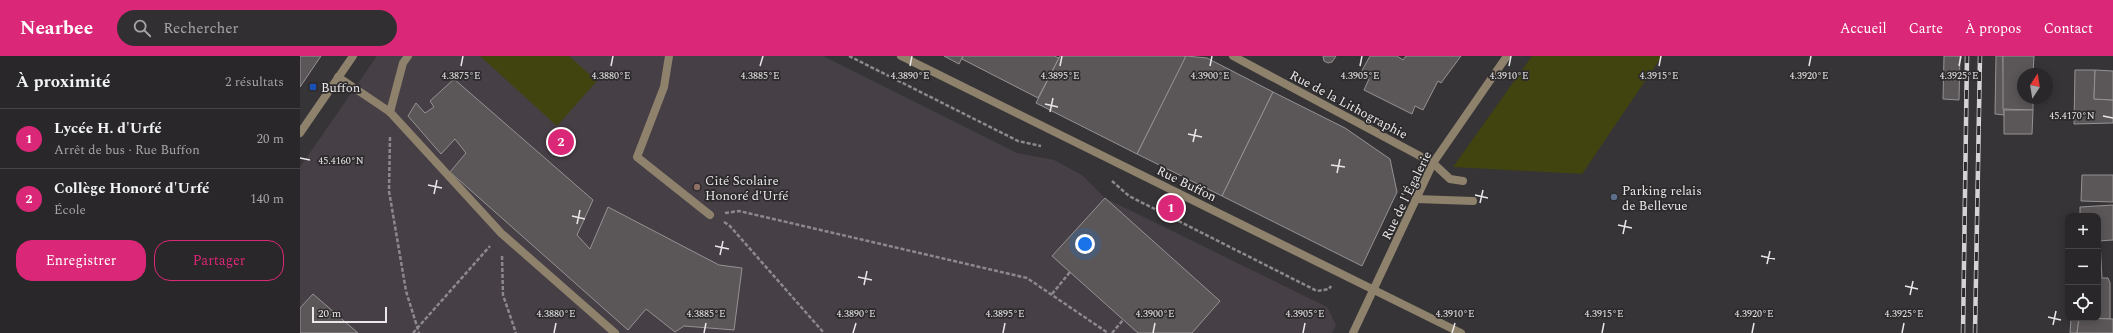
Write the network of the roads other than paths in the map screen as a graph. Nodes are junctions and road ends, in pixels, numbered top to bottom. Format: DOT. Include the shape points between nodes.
graph roads {
  1 [pos="353,56"];
  2 [pos="408,56"];
  3 [pos="669,56"];
  4 [pos="901,56"];
  5 [pos="1233,56"];
  6 [pos="1507,56"];
  7 [pos="338,77"];
  8 [pos="390,112"];
  9 [pos="300,133"];
  10 [pos="1433,163"];
  11 [pos="1464,181"];
  12 [pos="1416,199"];
  13 [pos="1473,201"];
  14 [pos="710,215"];
  15 [pos="1374,289"];
  16 [pos="615,333"];
  17 [pos="1353,333"];
  18 [pos="1461,333"];
  1 -- 7 [label="street"];
  2 -- 8 [label="street"];
  3 -- 14 [label="street" via="664,86 638,157"];
  4 -- 15 [label="street, Rue Buffon"];
  5 -- 10 [label="street, Rue de la Lithographie"];
  6 -- 10 [label="street, Rue de l'Égalerie"];
  7 -- 8 [label="street"];
  7 -- 9 [label="street"];
  8 -- 16 [label="street" via="501,234"];
  10 -- 11 [label="street, Rue de la Lithographie" via="1450,179"];
  10 -- 12 [label="street, Rue de l'Égalerie"];
  12 -- 13 [label="street"];
  12 -- 15 [label="street, Rue de l'Égalerie"];
  15 -- 17 [label="street, Rue de l'Égalerie"];
  15 -- 18 [label="street, Rue Buffon"];
}
